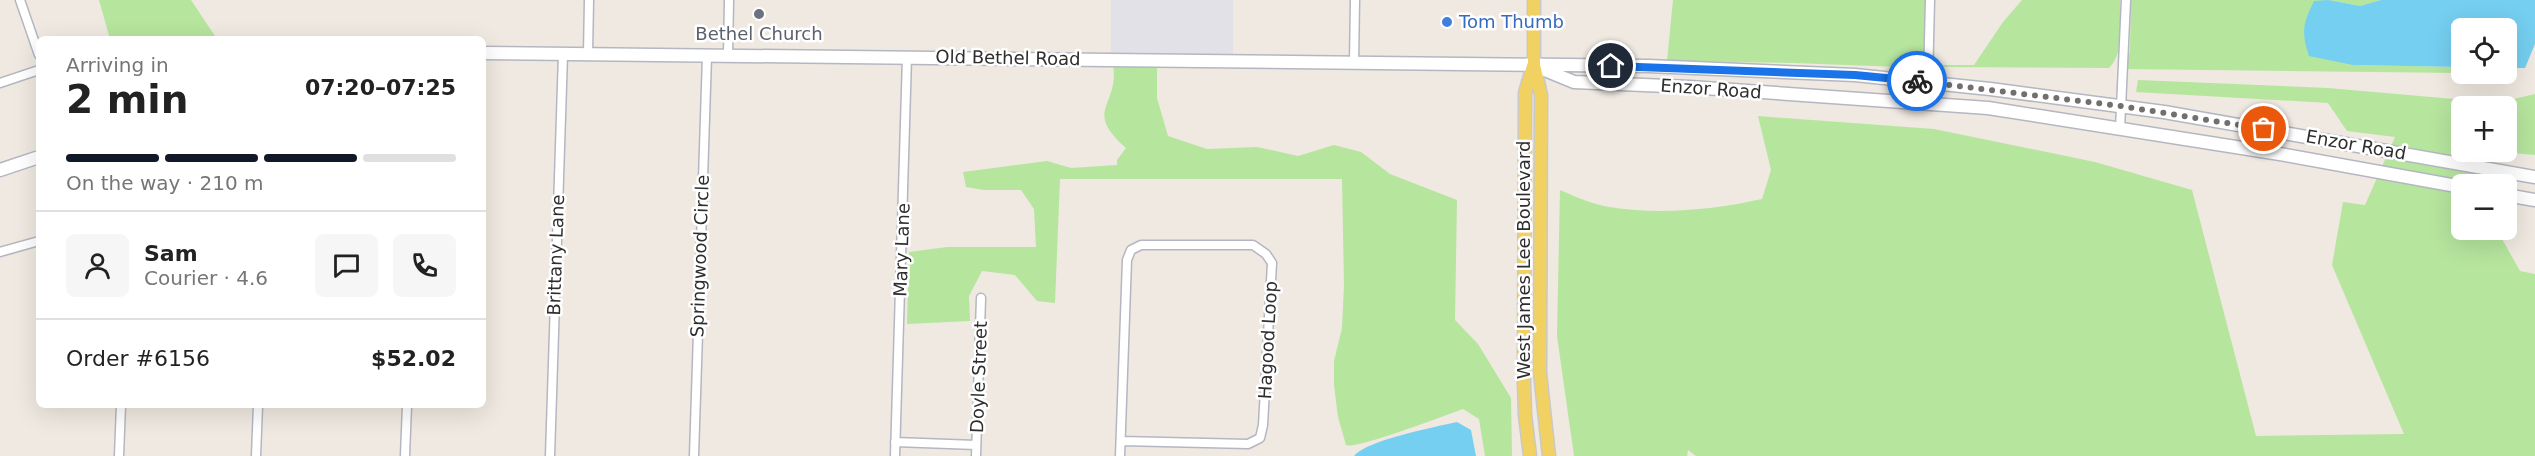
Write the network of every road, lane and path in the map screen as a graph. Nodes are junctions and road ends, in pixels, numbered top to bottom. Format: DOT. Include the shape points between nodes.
graph roads {
  1 [pos="20,0"];
  2 [pos="589,0"];
  3 [pos="729,0"];
  4 [pos="1355,0"];
  5 [pos="1534,0"];
  6 [pos="1930,0"];
  7 [pos="2126,0"];
  8 [pos="36,46"];
  9 [pos="486,53"];
  10 [pos="563,54"];
  11 [pos="588,54"];
  12 [pos="728,55"];
  13 [pos="707,56"];
  14 [pos="908,57"];
  15 [pos="1354,63"];
  16 [pos="1534,65"];
  17 [pos="36,71"];
  18 [pos="1928,82"];
  19 [pos="0,84"];
  20 [pos="2121,106"];
  21 [pos="2120,129"];
  22 [pos="36,158"];
  23 [pos="0,170"];
  24 [pos="2535,177"];
  25 [pos="2451,184"];
  26 [pos="2517,197"];
  27 [pos="2535,200"];
  28 [pos="36,242"];
  29 [pos="0,252"];
  30 [pos="981,298"];
  31 [pos="121,408"];
  32 [pos="258,408"];
  33 [pos="407,408"];
  34 [pos="1121,441"];
  35 [pos="895,442"];
  36 [pos="976,444"];
  37 [pos="120,456"];
  38 [pos="256,456"];
  39 [pos="405,456"];
  40 [pos="550,456"];
  41 [pos="693,456"];
  42 [pos="895,456"];
  43 [pos="976,456"];
  44 [pos="1120,456"];
  45 [pos="1530,456"];
  46 [pos="1549,456"];
  1 -- 8 [label="street"];
  2 -- 11 [label="street"];
  3 -- 12 [label="street"];
  4 -- 15 [label="street"];
  5 -- 16 [label="main road, West James Lee Boulevard"];
  6 -- 18 [label="street"];
  7 -- 20 [label="street"];
  9 -- 10 [label="main road, Old Bethel Road"];
  10 -- 11 [label="main road, Old Bethel Road"];
  10 -- 40 [label="street, Brittany Lane"];
  11 -- 13 [label="main road, Old Bethel Road"];
  12 -- 13 [label="main road, Old Bethel Road"];
  12 -- 14 [label="main road, Old Bethel Road"];
  13 -- 41 [label="street, Springwood Circle"];
  14 -- 15 [label="main road, Old Bethel Road"];
  14 -- 35 [label="street, Mary Lane"];
  15 -- 16 [label="main road, Old Bethel Road"];
  16 -- 18 [label="main road, Enzor Road" via="1649,66"];
  16 -- 21 [label="main road, Enzor Road" via="1574,82 1702,87 1988,108"];
  16 -- 45 [label="main road, West James Lee Boulevard" via="1525,93 1524,382"];
  16 -- 46 [label="main road, West James Lee Boulevard" via="1540,95 1540,373"];
  17 -- 19 [label="street"];
  18 -- 20 [label="main road, Enzor Road"];
  20 -- 21 [label="street"];
  20 -- 24 [label="main road, Enzor Road"];
  21 -- 25 [label="main road, Enzor Road"];
  22 -- 23 [label="main road"];
  26 -- 27 [label="main road"];
  28 -- 29 [label="street"];
  30 -- 36 [label="street, Doyle Street"];
  31 -- 37 [label="street"];
  32 -- 38 [label="street"];
  33 -- 39 [label="street"];
  34 -- 34 [label="street, Hagood Loop" via="1127,260 1131,250 1141,245 1253,245 1266,254 1272,263 1260,438 1248,444"];
  34 -- 44 [label="street, Hagood Loop"];
  35 -- 36 [label="street"];
  35 -- 42 [label="street, Mary Lane"];
  36 -- 43 [label="street, Doyle Street"];
}
